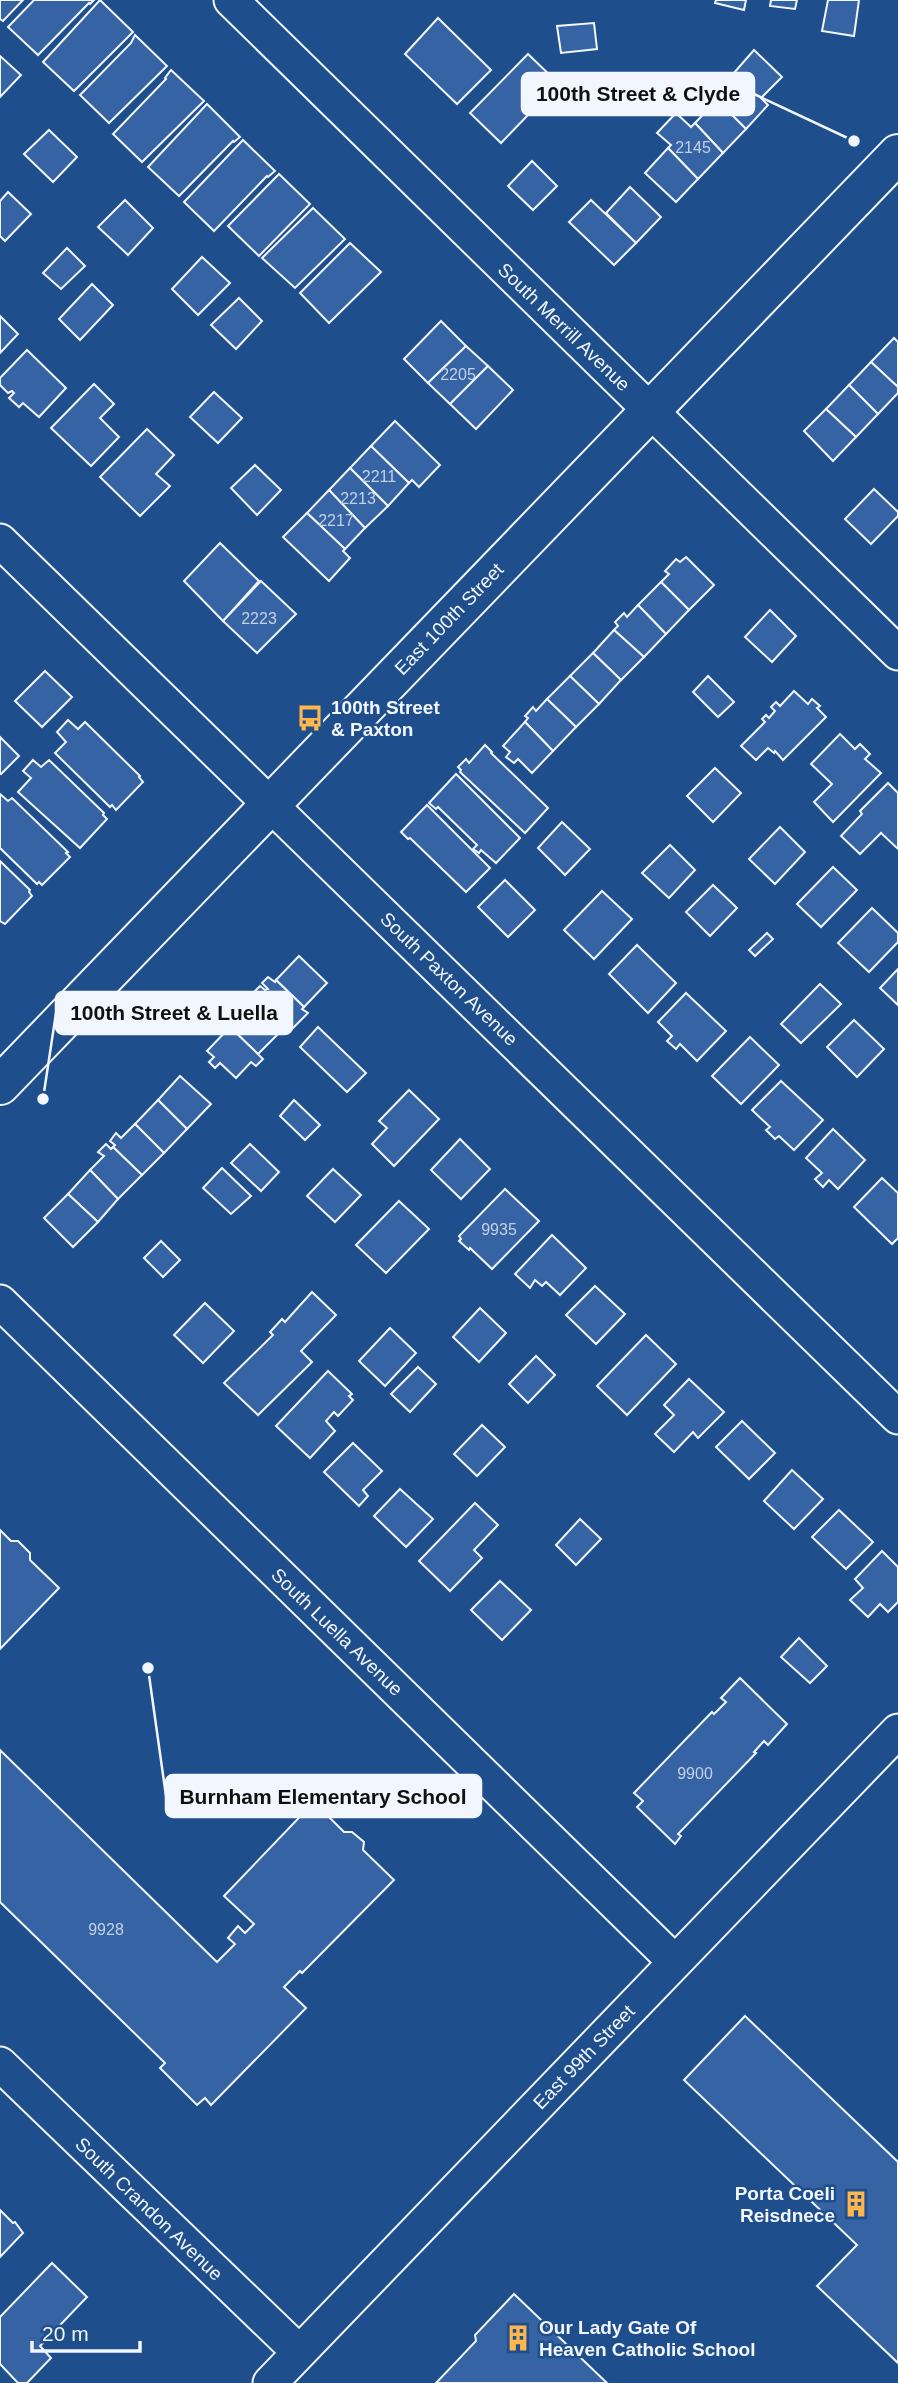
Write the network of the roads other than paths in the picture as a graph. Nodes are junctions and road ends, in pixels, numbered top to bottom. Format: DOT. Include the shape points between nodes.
graph roads {
  1 [pos="232,0"];
  2 [pos="898,154"];
  3 [pos="650,411"];
  4 [pos="0,541"];
  5 [pos="898,653"];
  6 [pos="271,804"];
  7 [pos="0,1085"];
  8 [pos="0,1301"];
  9 [pos="898,1418"];
  10 [pos="898,1731"];
  11 [pos="675,1962"];
  12 [pos="0,2064"];
  13 [pos="299,2353"];
  14 [pos="270,2383"];
  1 -- 3 [label="street, South Merrill Avenue"];
  2 -- 3 [label="main road, East 100th Street"];
  3 -- 5 [label="street, South Merrill Avenue"];
  3 -- 6 [label="main road, East 100th Street"];
  4 -- 6 [label="street, South Paxton Avenue"];
  6 -- 7 [label="main road, East 100th Street"];
  6 -- 9 [label="street, South Paxton Avenue"];
  8 -- 11 [label="street, South Luella Avenue"];
  10 -- 11 [label="street, East 99th Street"];
  11 -- 13 [label="street, East 99th Street"];
  12 -- 13 [label="street, South Crandon Avenue"];
  13 -- 14 [label="street, East 99th Street"];
}
